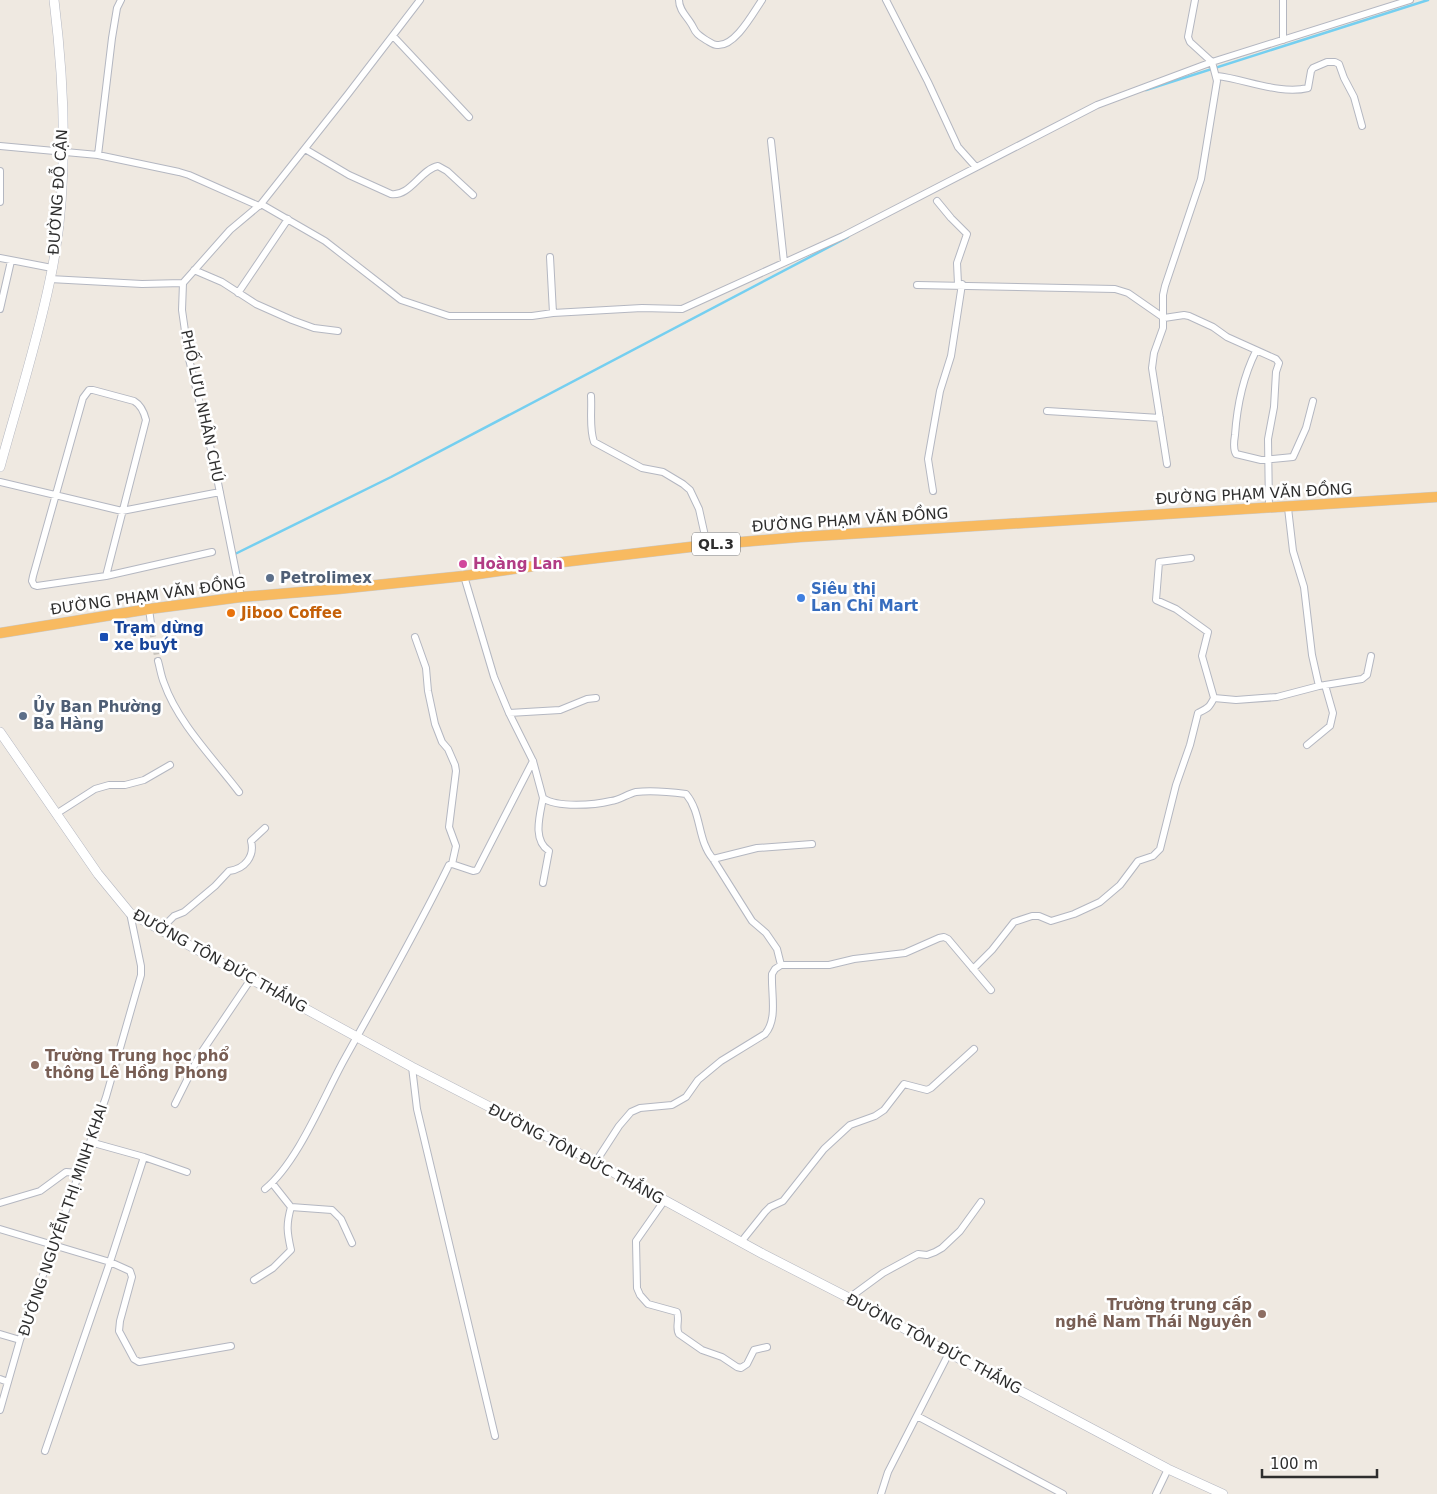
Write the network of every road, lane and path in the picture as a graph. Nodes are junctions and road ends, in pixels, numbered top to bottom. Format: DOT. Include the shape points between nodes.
graph roads {
  1 [pos="54,0"];
  2 [pos="121,0"];
  3 [pos="420,0"];
  4 [pos="679,0"];
  5 [pos="762,0"];
  6 [pos="886,0"];
  7 [pos="1195,0"];
  8 [pos="1283,0"];
  9 [pos="1410,0"];
  10 [pos="1395,2"];
  11 [pos="393,36"];
  12 [pos="1283,40"];
  13 [pos="1212,64"];
  14 [pos="1216,74"];
  15 [pos="469,118"];
  16 [pos="1362,126"];
  17 [pos="771,141"];
  18 [pos="0,146"];
  19 [pos="305,149"];
  20 [pos="62,150"];
  21 [pos="98,155"];
  22 [pos="975,166"];
  23 [pos="0,171"];
  24 [pos="473,195"];
  25 [pos="937,201"];
  26 [pos="0,202"];
  27 [pos="260,205"];
  28 [pos="288,220"];
  29 [pos="550,257"];
  30 [pos="0,258"];
  31 [pos="11,260"];
  32 [pos="784,262"];
  33 [pos="52,268"];
  34 [pos="194,270"];
  35 [pos="50,279"];
  36 [pos="183,283"];
  37 [pos="960,284"];
  38 [pos="917,285"];
  39 [pos="238,292"];
  40 [pos="0,309"];
  41 [pos="553,313"];
  42 [pos="1164,318"];
  43 [pos="338,331"];
  44 [pos="1256,350"];
  45 [pos="590,396"];
  46 [pos="1314,400"];
  47 [pos="1046,412"];
  48 [pos="1160,418"];
  49 [pos="1269,459"];
  50 [pos="1167,464"];
  51 [pos="0,467"];
  52 [pos="0,482"];
  53 [pos="933,491"];
  54 [pos="220,492"];
  55 [pos="56,496"];
  56 [pos="1437,497"];
  57 [pos="1269,508"];
  58 [pos="1288,508"];
  59 [pos="122,511"];
  60 [pos="706,545"];
  61 [pos="212,552"];
  62 [pos="1191,558"];
  63 [pos="106,576"];
  64 [pos="464,576"];
  65 [pos="241,597"];
  66 [pos="149,609"];
  67 [pos="152,632"];
  68 [pos="0,633"];
  69 [pos="414,637"];
  70 [pos="1371,656"];
  71 [pos="158,660"];
  72 [pos="1321,686"];
  73 [pos="596,698"];
  74 [pos="1214,698"];
  75 [pos="509,713"];
  76 [pos="0,732"];
  77 [pos="1307,745"];
  78 [pos="533,761"];
  79 [pos="170,766"];
  80 [pos="239,792"];
  81 [pos="543,798"];
  82 [pos="56,814"];
  83 [pos="265,828"];
  84 [pos="812,844"];
  85 [pos="714,859"];
  86 [pos="452,864"];
  87 [pos="543,883"];
  88 [pos="130,913"];
  89 [pos="161,929"];
  90 [pos="781,965"];
  91 [pos="973,969"];
  92 [pos="251,979"];
  93 [pos="991,990"];
  94 [pos="358,1036"];
  95 [pos="974,1049"];
  96 [pos="412,1067"];
  97 [pos="176,1104"];
  98 [pos="90,1142"];
  99 [pos="144,1157"];
  100 [pos="595,1163"];
  101 [pos="79,1172"];
  102 [pos="187,1172"];
  103 [pos="272,1183"];
  104 [pos="265,1189"];
  105 [pos="664,1201"];
  106 [pos="981,1202"];
  107 [pos="0,1203"];
  108 [pos="291,1207"];
  109 [pos="0,1228"];
  110 [pos="741,1242"];
  111 [pos="352,1243"];
  112 [pos="54,1244"];
  113 [pos="110,1262"];
  114 [pos="254,1280"];
  115 [pos="849,1298"];
  116 [pos="0,1334"];
  117 [pos="20,1340"];
  118 [pos="232,1346"];
  119 [pos="767,1347"];
  120 [pos="949,1353"];
  121 [pos="0,1379"];
  122 [pos="8,1382"];
  123 [pos="0,1410"];
  124 [pos="917,1416"];
  125 [pos="495,1436"];
  126 [pos="45,1451"];
  127 [pos="1168,1469"];
  128 [pos="881,1494"];
  129 [pos="1063,1494"];
  130 [pos="1156,1494"];
  131 [pos="1223,1494"];
  1 -- 20 [label="main road, ĐƯỜNG ĐỖ CẬN" via="62,89"];
  2 -- 21 [label="street" via="112,38"];
  3 -- 11 [label="street"];
  4 -- 5 [label="street" via="681,10 696,33 718,45 738,34"];
  6 -- 22 [label="street" via="958,147"];
  7 -- 13 [label="street" via="1188,37"];
  8 -- 12 [label="street"];
  9 -- 10 [label="street"];
  10 -- 12 [label="street"];
  11 -- 15 [label="street"];
  11 -- 19 [label="street"];
  12 -- 13 [label="street"];
  13 -- 14 [label="street"];
  13 -- 22 [label="street" via="1097,105"];
  14 -- 16 [label="street" via="1277,88 1302,90 1308,88 1313,68 1335,62 1339,64 1354,98"];
  14 -- 42 [label="street" via="1203,170 1165,286"];
  17 -- 32 [label="street"];
  18 -- 20 [label="street"];
  19 -- 24 [label="street" via="391,194 403,192 432,167 438,166"];
  19 -- 27 [label="street"];
  20 -- 21 [label="street"];
  20 -- 33 [label="main road, ĐƯỜNG ĐỖ CẬN" via="59,222"];
  21 -- 27 [label="street" via="189,175"];
  22 -- 32 [label="street" via="843,236"];
  23 -- 26 [label="street"];
  25 -- 37 [label="street" via="967,234 957,263"];
  27 -- 28 [label="street"];
  27 -- 34 [label="street" via="230,230"];
  28 -- 39 [label="street"];
  28 -- 41 [label="street" via="325,240 392,295 412,305 449,316"];
  29 -- 41 [label="street"];
  30 -- 31 [label="street"];
  31 -- 33 [label="street"];
  31 -- 40 [label="street"];
  32 -- 41 [label="street" via="682,309"];
  33 -- 35 [label="main road, ĐƯỜNG ĐỖ CẬN"];
  34 -- 36 [label="street"];
  34 -- 39 [label="street"];
  35 -- 36 [label="street"];
  35 -- 51 [label="main road, ĐƯỜNG ĐỖ CẬN"];
  36 -- 54 [label="street, PHỐ LƯU NHÂN CHÚ" via="182,310 189,359"];
  37 -- 38 [label="street"];
  37 -- 42 [label="street" via="1121,290"];
  37 -- 53 [label="street" via="951,356 940,391 928,459"];
  39 -- 43 [label="street" via="292,320 314,328"];
  42 -- 44 [label="street" via="1189,316"];
  42 -- 48 [label="street" via="1152,361"];
  44 -- 49 [label="street" via="1279,363 1268,439"];
  44 -- 49 [label="street" via="1243,382 1236,416 1234,452 1261,460"];
  45 -- 60 [label="street" via="594,442 642,468 663,472 690,490 699,509"];
  46 -- 49 [label="street" via="1293,457"];
  47 -- 48 [label="street"];
  48 -- 50 [label="street"];
  49 -- 57 [label="street"];
  52 -- 55 [label="street"];
  54 -- 59 [label="street"];
  54 -- 65 [label="street, PHỐ LƯU NHÂN CHÚ"];
  55 -- 59 [label="street"];
  55 -- 59 [label="street" via="83,398 94,390 134,401 145,416 146,426"];
  55 -- 63 [label="street" via="33,576 34,585"];
  56 -- 58 [label="highway, ĐƯỜNG PHẠM VĂN ĐỒNG / QL.3"];
  57 -- 58 [label="highway, ĐƯỜNG PHẠM VĂN ĐỒNG / QL.3"];
  57 -- 60 [label="highway, ĐƯỜNG PHẠM VĂN ĐỒNG / QL.3"];
  58 -- 72 [label="street" via="1292,551 1304,587 1312,655"];
  59 -- 63 [label="street"];
  60 -- 64 [label="highway, ĐƯỜNG PHẠM VĂN ĐỒNG / QL.3"];
  61 -- 63 [label="street"];
  62 -- 74 [label="street" via="1159,562 1156,600 1176,609 1208,632 1202,656"];
  64 -- 65 [label="highway, ĐƯỜNG PHẠM VĂN ĐỒNG / QL.3"];
  64 -- 75 [label="street" via="490,664"];
  65 -- 66 [label="highway, ĐƯỜNG PHẠM VĂN ĐỒNG / QL.3"];
  66 -- 67 [label="street"];
  66 -- 68 [label="highway, ĐƯỜNG PHẠM VĂN ĐỒNG / QL.3"];
  69 -- 86 [label="street" via="426,668 435,724 455,764 449,827 456,846"];
  70 -- 72 [label="street" via="1364,678"];
  71 -- 80 [label="street" via="166,689 186,724"];
  72 -- 74 [label="street" via="1277,697"];
  72 -- 77 [label="street" via="1333,713 1330,726"];
  73 -- 75 [label="street" via="560,710"];
  74 -- 91 [label="street" via="1209,708 1198,713 1157,853 1138,862 1109,895 1083,910 1051,921 1032,916 1014,922"];
  75 -- 78 [label="street"];
  76 -- 82 [label="main road, ĐƯỜNG TÔN ĐỨC THẮNG"];
  78 -- 81 [label="street"];
  78 -- 86 [label="street" via="477,870"];
  79 -- 82 [label="street" via="144,780 95,789"];
  81 -- 85 [label="street" via="552,803 570,804 612,801 638,792 686,794 692,801 706,850"];
  81 -- 87 [label="street" via="539,819 540,841 550,852"];
  82 -- 88 [label="main road, ĐƯỜNG TÔN ĐỨC THẮNG"];
  83 -- 89 [label="street" via="251,841 252,854 248,861 237,870 229,871"];
  84 -- 85 [label="street" via="757,848"];
  85 -- 90 [label="street" via="752,921 777,949"];
  86 -- 94 [label="street"];
  88 -- 89 [label="main road, ĐƯỜNG TÔN ĐỨC THẮNG"];
  88 -- 98 [label="street, ĐƯỜNG NGUYỄN THỊ MINH KHAI" via="141,976"];
  89 -- 92 [label="main road, ĐƯỜNG TÔN ĐỨC THẮNG"];
  90 -- 91 [label="street" via="829,965 905,952 944,937"];
  90 -- 100 [label="street" via="772,974 772,1019 765,1034 721,1061 698,1080 686,1097 672,1105 631,1112"];
  91 -- 93 [label="street"];
  92 -- 94 [label="main road, ĐƯỜNG TÔN ĐỨC THẮNG"];
  92 -- 97 [label="street" via="199,1056"];
  94 -- 96 [label="main road, ĐƯỜNG TÔN ĐỨC THẮNG"];
  94 -- 103 [label="street" via="299,1145"];
  95 -- 110 [label="street" via="931,1088 927,1090 904,1084 884,1110 850,1125 818,1156 783,1201 765,1212"];
  96 -- 100 [label="main road, ĐƯỜNG TÔN ĐỨC THẮNG"];
  96 -- 125 [label="street" via="417,1109"];
  98 -- 99 [label="street"];
  98 -- 101 [label="street, ĐƯỜNG NGUYỄN THỊ MINH KHAI"];
  99 -- 102 [label="street"];
  99 -- 113 [label="street"];
  100 -- 105 [label="main road, ĐƯỜNG TÔN ĐỨC THẮNG"];
  101 -- 107 [label="street" via="66,1172 40,1191"];
  101 -- 112 [label="street, ĐƯỜNG NGUYỄN THỊ MINH KHAI"];
  103 -- 104 [label="street"];
  103 -- 108 [label="street"];
  105 -- 110 [label="main road, ĐƯỜNG TÔN ĐỨC THẮNG"];
  105 -- 119 [label="street" via="636,1241 640,1295 648,1304 677,1312 679,1334 702,1350 737,1367 748,1364 754,1350"];
  106 -- 115 [label="street" via="960,1231 936,1252 918,1254 883,1273"];
  108 -- 111 [label="street" via="332,1210 341,1219"];
  108 -- 114 [label="street" via="287,1223 291,1250"];
  109 -- 112 [label="street"];
  110 -- 115 [label="main road, ĐƯỜNG TÔN ĐỨC THẮNG"];
  112 -- 113 [label="street"];
  112 -- 117 [label="street, ĐƯỜNG NGUYỄN THỊ MINH KHAI"];
  113 -- 118 [label="street" via="130,1271 132,1277 119,1331 134,1359 148,1361"];
  113 -- 126 [label="street"];
  115 -- 120 [label="main road, ĐƯỜNG TÔN ĐỨC THẮNG"];
  116 -- 117 [label="street"];
  117 -- 122 [label="street, ĐƯỜNG NGUYỄN THỊ MINH KHAI"];
  120 -- 124 [label="street"];
  120 -- 127 [label="main road, ĐƯỜNG TÔN ĐỨC THẮNG"];
  121 -- 122 [label="street"];
  122 -- 123 [label="street, ĐƯỜNG NGUYỄN THỊ MINH KHAI"];
  124 -- 128 [label="street" via="888,1472"];
  124 -- 129 [label="street"];
  127 -- 130 [label="street"];
  127 -- 131 [label="main road, ĐƯỜNG TÔN ĐỨC THẮNG"];
}
